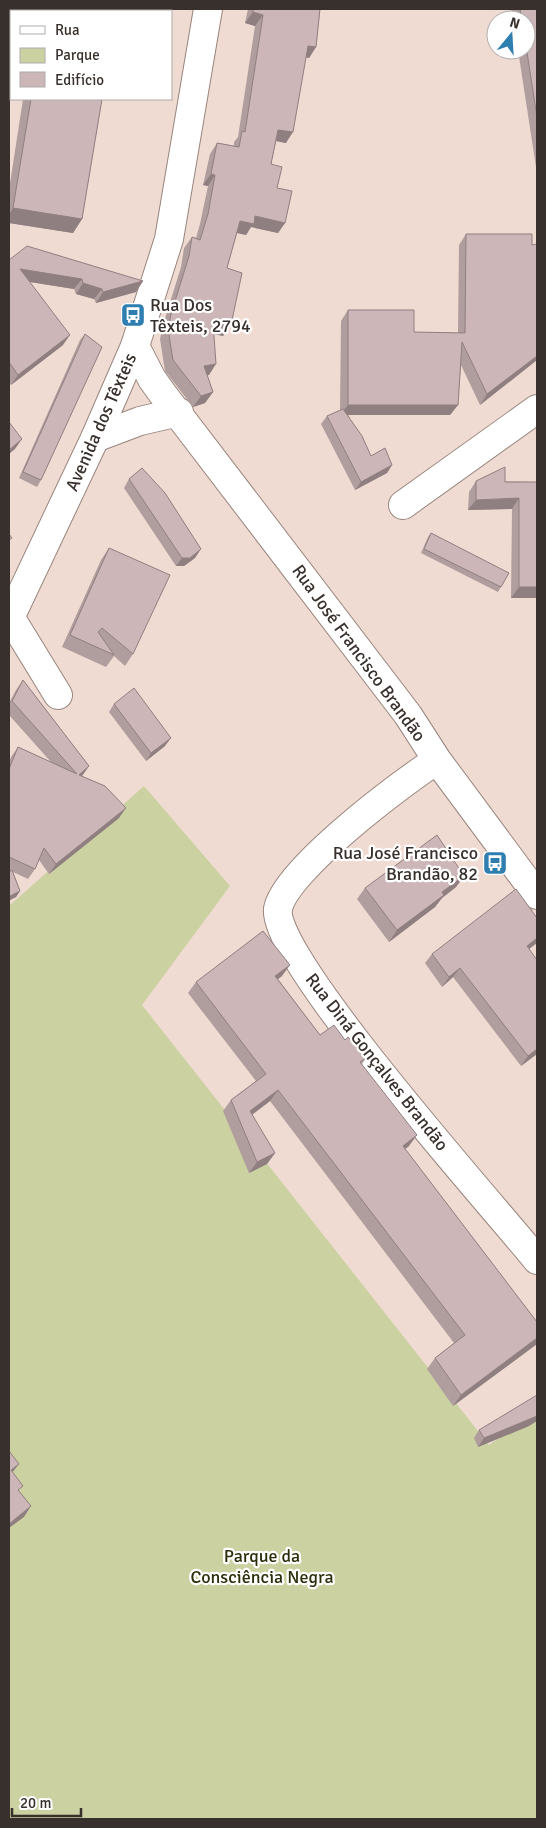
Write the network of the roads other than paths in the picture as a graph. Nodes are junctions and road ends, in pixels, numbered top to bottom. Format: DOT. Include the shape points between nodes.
graph roads {
  1 [pos="208,9"];
  2 [pos="135,346"];
  3 [pos="537,409"];
  4 [pos="179,412"];
  5 [pos="95,438"];
  6 [pos="403,505"];
  7 [pos="9,617"];
  8 [pos="58,696"];
  9 [pos="437,760"];
  10 [pos="537,895"];
  11 [pos="537,1260"];
  1 -- 2 [label="street, Avenida dos Têxteis" via="169,239"];
  2 -- 4 [label="street, Rua José Francisco Brandão" via="152,379"];
  2 -- 5 [label="street, Avenida dos Têxteis"];
  3 -- 6 [label="street"];
  4 -- 5 [label="street" via="140,421"];
  4 -- 9 [label="street, Rua José Francisco Brandão" via="408,715"];
  5 -- 7 [label="street, Avenida dos Têxteis"];
  7 -- 8 [label="street"];
  9 -- 10 [label="street, Rua José Francisco Brandão"];
  9 -- 11 [label="street, Rua Diná Gonçalves Brandão" via="403,782 330,842 289,888 278,909 284,936 351,1034"];
}
